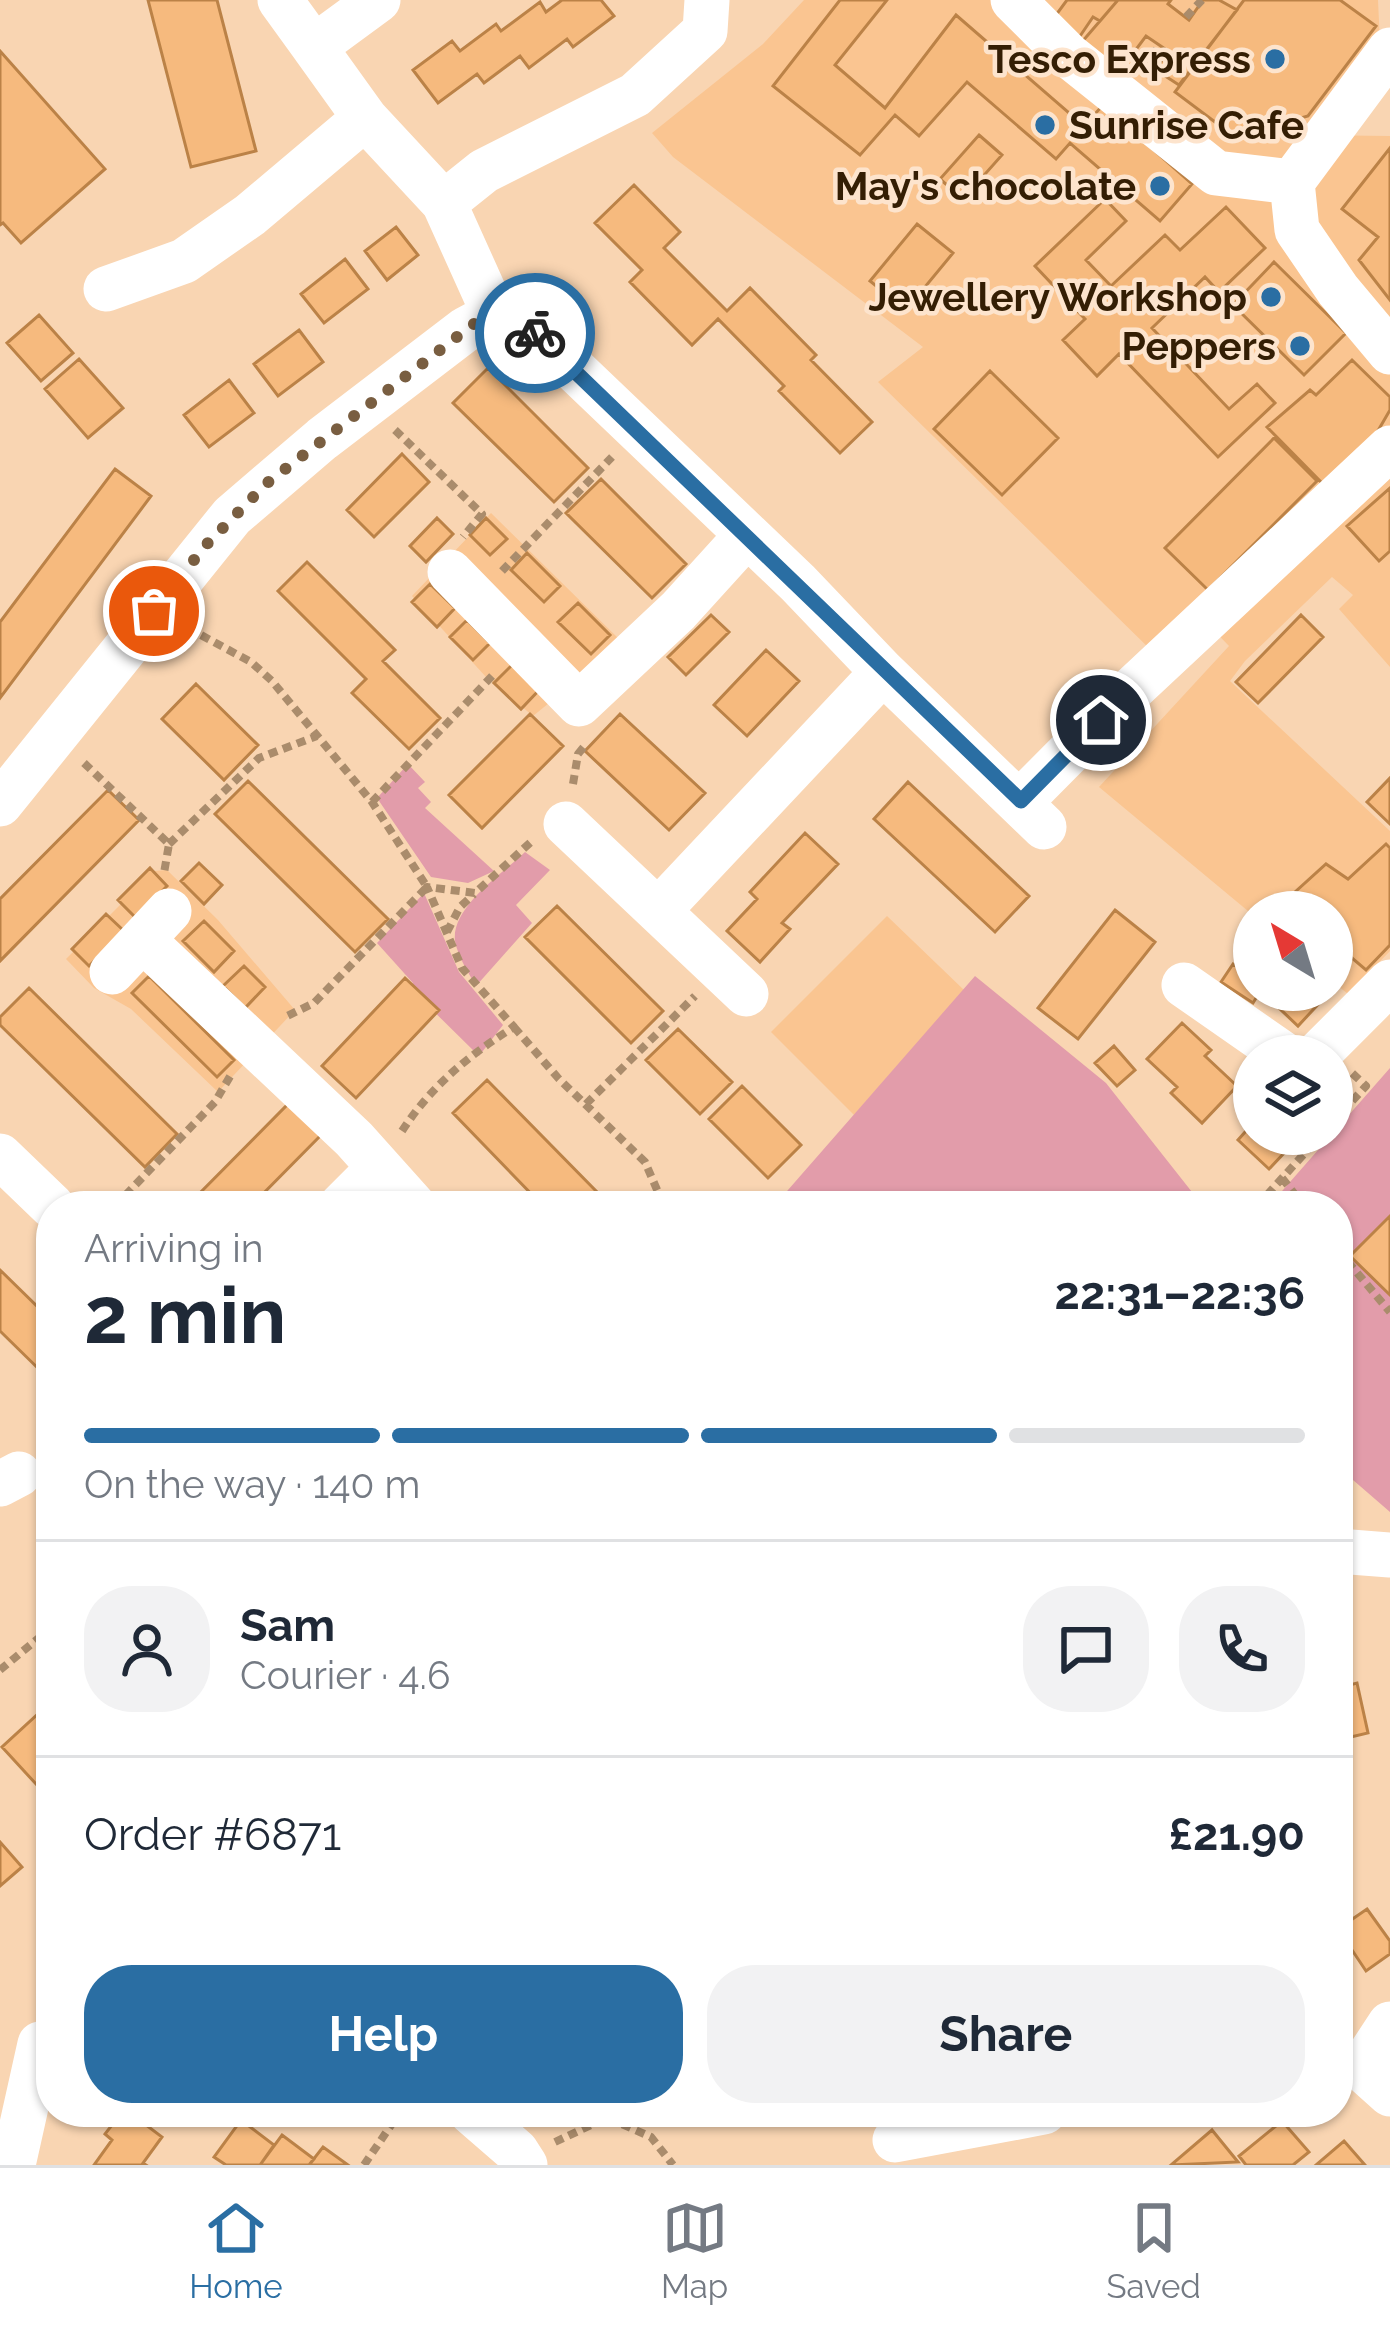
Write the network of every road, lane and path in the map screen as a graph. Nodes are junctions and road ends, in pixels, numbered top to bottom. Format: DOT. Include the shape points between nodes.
graph roads {
  1 [pos="280,0"];
  2 [pos="378,0"];
  3 [pos="707,0"];
  4 [pos="1012,0"];
  5 [pos="1202,0"];
  6 [pos="1186,17"];
  7 [pos="314,47"];
  8 [pos="1390,50"];
  9 [pos="365,118"];
  10 [pos="1292,182"];
  11 [pos="444,203"];
  12 [pos="106,289"];
  13 [pos="494,314"];
  14 [pos="1383,330"];
  15 [pos="369,404"];
  16 [pos="639,430"];
  17 [pos="1390,448"];
  18 [pos="747,535"];
  19 [pos="463,585"];
  20 [pos="154,611"];
  21 [pos="524,647"];
  22 [pos="884,672"];
  23 [pos="579,704"];
  24 [pos="57,736"];
  25 [pos="317,736"];
  26 [pos="372,802"];
  27 [pos="0,804"];
  28 [pos="566,824"];
  29 [pos="170,844"];
  30 [pos="427,886"];
  31 [pos="475,893"];
  32 [pos="659,910"];
  33 [pos="447,932"];
  34 [pos="142,941"];
  35 [pos="734,982"];
  36 [pos="1390,982"];
  37 [pos="1184,986"];
  38 [pos="514,1027"];
  39 [pos="1255,1035"];
  40 [pos="1337,1035"];
  41 [pos="1366,1085"];
  42 [pos="1353,1100"];
  43 [pos="586,1104"];
  44 [pos="1303,1155"];
  45 [pos="0,1156"];
  46 [pos="379,1168"];
  47 [pos="1282,1178"];
  48 [pos="36,1191"];
  49 [pos="356,1191"];
  50 [pos="400,1191"];
  51 [pos="658,1191"];
  52 [pos="1270,1191"];
  53 [pos="1292,1191"];
  54 [pos="1353,1268"];
  55 [pos="1390,1312"];
  56 [pos="1353,1552"];
  57 [pos="1390,1555"];
  58 [pos="36,1640"];
  59 [pos="0,1670"];
  60 [pos="1390,2024"];
  61 [pos="30,2041"];
  62 [pos="1363,2075"];
  63 [pos="390,2127"];
  64 [pos="487,2127"];
  65 [pos="588,2127"];
  66 [pos="629,2127"];
  67 [pos="1005,2127"];
  68 [pos="895,2140"];
  69 [pos="950,2148"];
  70 [pos="523,2162"];
  71 [pos="14,2165"];
  72 [pos="364,2165"];
  73 [pos="673,2165"];
  1 -- 7 [label="street"];
  2 -- 7 [label="street"];
  3 -- 11 [label="street" via="704,31 635,95 484,171"];
  4 -- 10 [label="street" via="1068,56 1216,172"];
  5 -- 6 [label="path"];
  7 -- 9 [label="street"];
  8 -- 10 [label="street"];
  9 -- 11 [label="street"];
  9 -- 12 [label="street" via="184,262"];
  10 -- 14 [label="street" via="1297,230"];
  11 -- 13 [label="street"];
  13 -- 15 [label="street"];
  13 -- 16 [label="street" via="536,334"];
  15 -- 19 [label="path" via="482,514 461,535 472,544"];
  15 -- 20 [label="street" via="232,516"];
  16 -- 18 [label="street"];
  16 -- 19 [label="path"];
  17 -- 22 [label="street" via="1128,693 1032,814"];
  18 -- 22 [label="street"];
  18 -- 23 [label="street"];
  19 -- 21 [label="street"];
  20 -- 24 [label="street"];
  20 -- 25 [label="path" via="251,662"];
  21 -- 23 [label="street"];
  21 -- 26 [label="path"];
  22 -- 32 [label="street"];
  23 -- 28 [label="path" via="590,740 578,754"];
  24 -- 27 [label="street"];
  24 -- 29 [label="path"];
  25 -- 26 [label="path"];
  25 -- 29 [label="path" via="259,758"];
  26 -- 30 [label="path"];
  28 -- 31 [label="path" via="547,842 532,842"];
  28 -- 32 [label="street"];
  29 -- 34 [label="path" via="164,874 186,895"];
  30 -- 31 [label="path"];
  30 -- 33 [label="path"];
  31 -- 33 [label="path"];
  32 -- 35 [label="street"];
  33 -- 38 [label="path" via="462,968"];
  34 -- 46 [label="street"];
  35 -- 43 [label="path"];
  36 -- 40 [label="street"];
  37 -- 39 [label="street"];
  38 -- 43 [label="path"];
  38 -- 46 [label="path" via="465,1058 415,1112"];
  41 -- 42 [label="path"];
  43 -- 51 [label="path" via="645,1162"];
  44 -- 47 [label="path"];
  45 -- 48 [label="street"];
  46 -- 49 [label="street"];
  46 -- 50 [label="street"];
  47 -- 52 [label="path"];
  47 -- 53 [label="path"];
  54 -- 55 [label="path"];
  56 -- 57 [label="street"];
  58 -- 59 [label="path"];
  60 -- 62 [label="street"];
  61 -- 71 [label="street"];
  63 -- 72 [label="path"];
  64 -- 70 [label="street"];
  65 -- 70 [label="path"];
  66 -- 73 [label="path" via="651,2137"];
  67 -- 69 [label="street"];
  68 -- 69 [label="street"];
}
